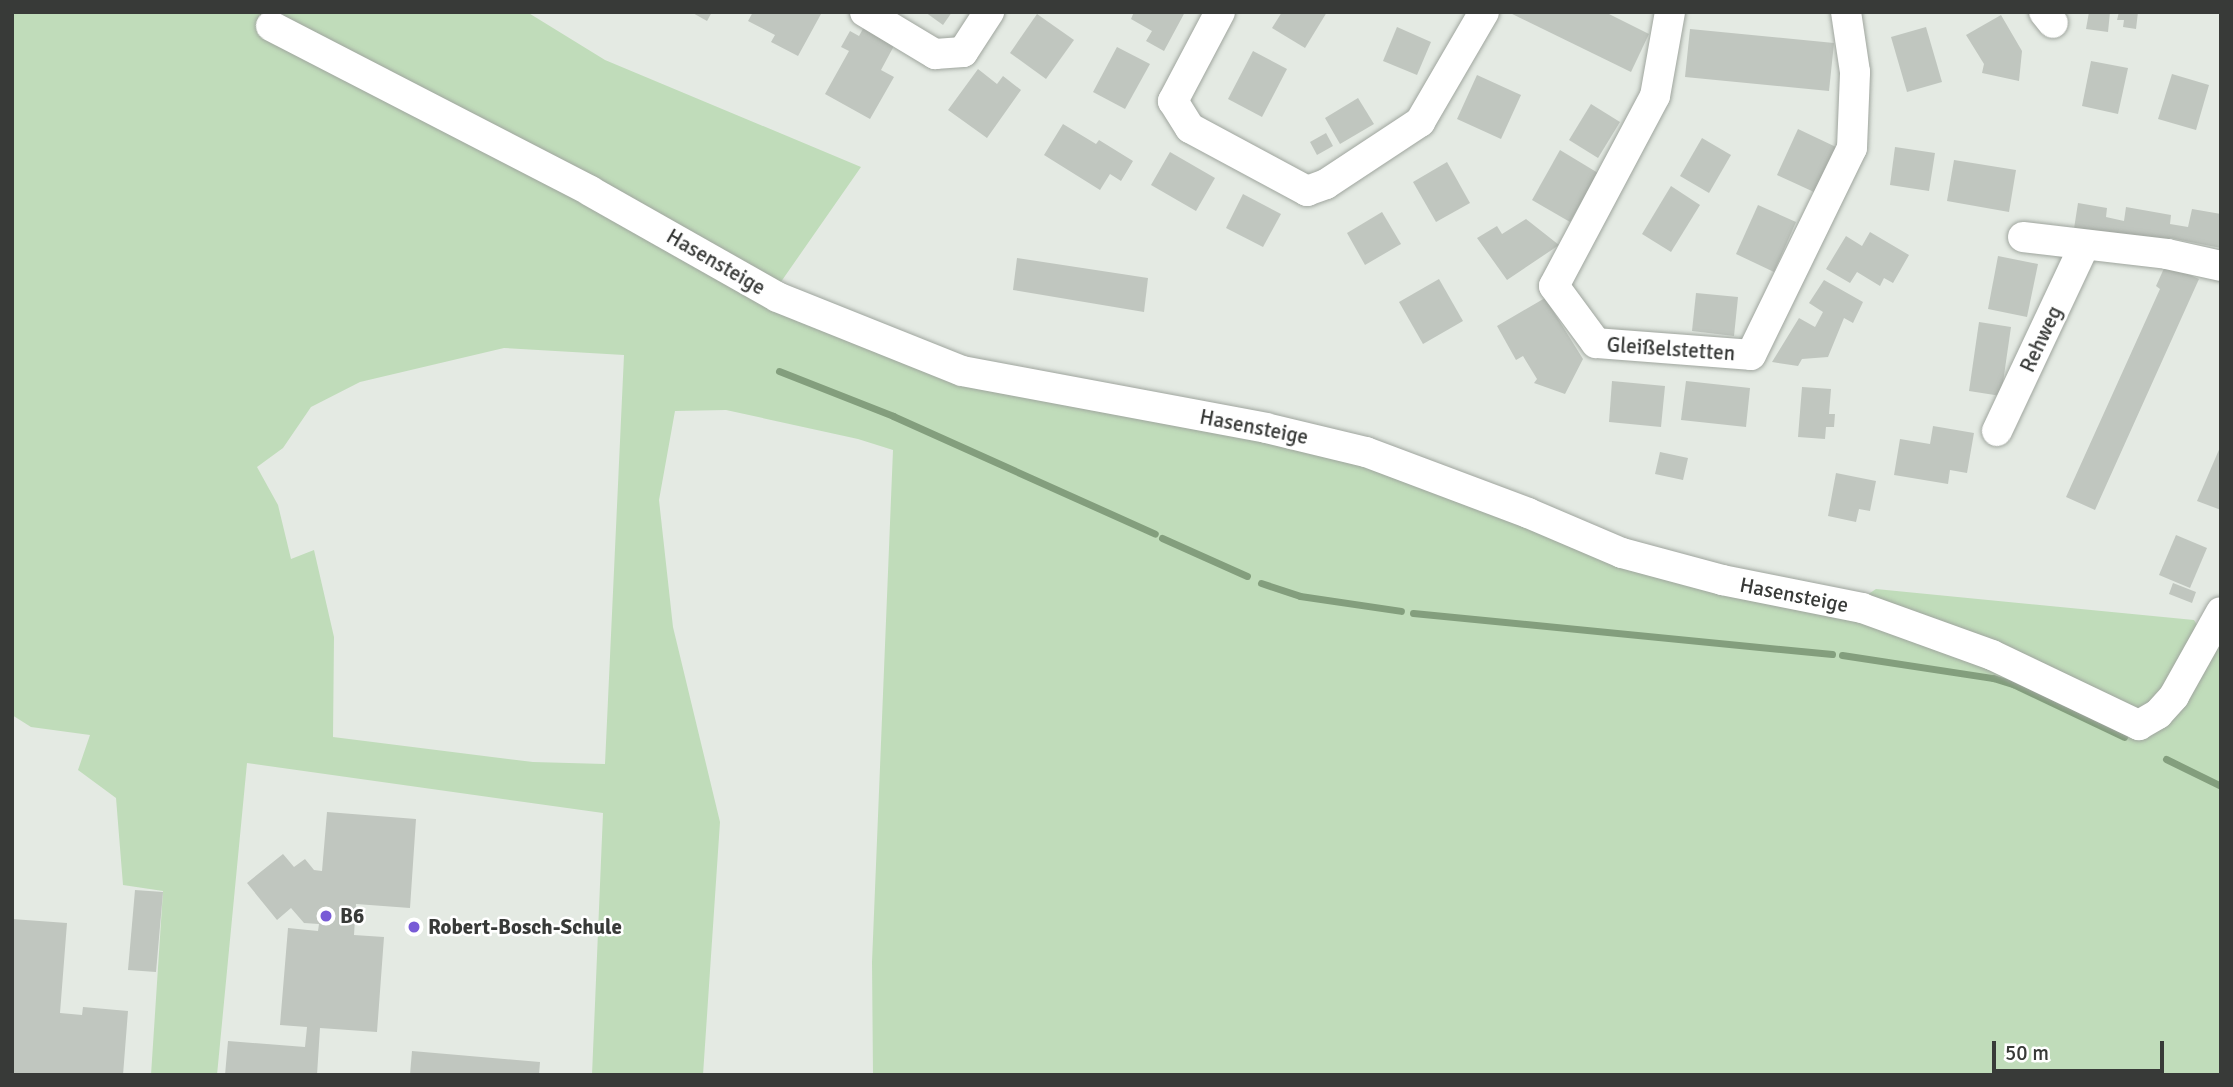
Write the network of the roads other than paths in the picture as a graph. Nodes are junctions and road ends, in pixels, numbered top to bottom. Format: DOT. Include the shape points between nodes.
graph roads {
  1 [pos="865,12"];
  2 [pos="989,12"];
  3 [pos="1220,12"];
  4 [pos="1484,12"];
  5 [pos="1670,12"];
  6 [pos="1846,12"];
  7 [pos="271,26"];
  8 [pos="2023,237"];
  9 [pos="2084,246"];
  10 [pos="2221,266"];
  11 [pos="1997,431"];
  12 [pos="2219,621"];
  1 -- 2 [label="street" via="935,54 962,52"];
  3 -- 4 [label="street" via="1174,101 1190,128 1307,191 1326,184 1420,122"];
  5 -- 6 [label="street, Gleißelstetten" via="1655,96 1554,286 1596,343 1751,355 1852,148 1855,72"];
  7 -- 12 [label="street, Hasensteige" via="590,191 777,297 962,371 1266,428 1366,452 1622,553 1722,580 1862,608 1992,655 2139,725 2158,714 2174,695"];
  8 -- 9 [label="street"];
  9 -- 10 [label="street" via="2167,254"];
  9 -- 11 [label="street, Rehweg"];
}
